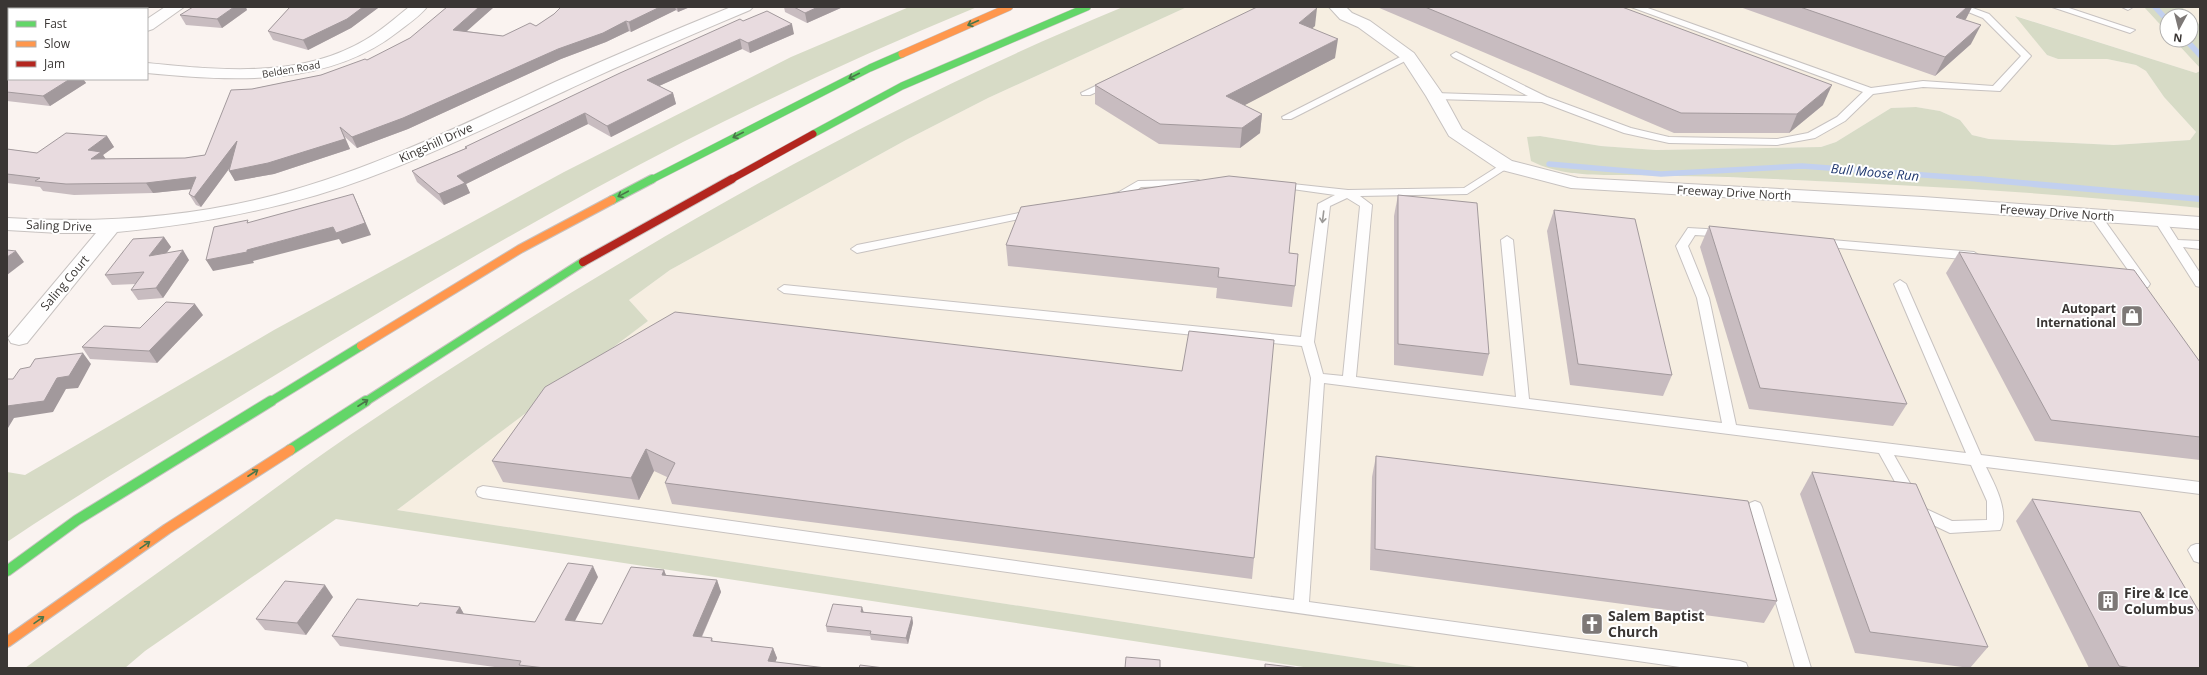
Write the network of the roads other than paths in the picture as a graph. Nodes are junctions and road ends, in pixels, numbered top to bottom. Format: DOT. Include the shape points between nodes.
graph roads {
  1 [pos="176,7"];
  2 [pos="419,7"];
  3 [pos="745,7"];
  4 [pos="1008,7"];
  5 [pos="1087,7"];
  6 [pos="1636,7"];
  7 [pos="1961,7"];
  8 [pos="2057,7"];
  9 [pos="1341,8"];
  10 [pos="148,25"];
  11 [pos="2130,30"];
  12 [pos="1456,55"];
  13 [pos="1408,56"];
  14 [pos="148,68"];
  15 [pos="1121,77"];
  16 [pos="1870,91"];
  17 [pos="1086,93"];
  18 [pos="1435,96"];
  19 [pos="1543,99"];
  20 [pos="1287,117"];
  21 [pos="1505,165"];
  22 [pos="1206,183"];
  23 [pos="1267,183"];
  24 [pos="1348,193"];
  25 [pos="1099,200"];
  26 [pos="1045,211"];
  27 [pos="2096,216"];
  28 [pos="2160,220"];
  29 [pos="2200,223"];
  30 [pos="7,224"];
  31 [pos="111,227"];
  32 [pos="1739,236"];
  33 [pos="1508,240"];
  34 [pos="1810,242"];
  35 [pos="2174,243"];
  36 [pos="2200,245"];
  37 [pos="857,249"];
  38 [pos="1983,257"];
  39 [pos="2200,283"];
  40 [pos="1900,284"];
  41 [pos="784,289"];
  42 [pos="2150,293"];
  43 [pos="19,338"];
  44 [pos="1307,342"];
  45 [pos="1318,378"];
  46 [pos="1349,380"];
  47 [pos="1523,403"];
  48 [pos="1730,429"];
  49 [pos="1883,448"];
  50 [pos="1977,460"];
  51 [pos="2200,488"];
  52 [pos="483,492"];
  53 [pos="1755,507"];
  54 [pos="2200,550"];
  55 [pos="2200,557"];
  56 [pos="7,570"];
  57 [pos="1301,608"];
  58 [pos="7,642"];
  59 [pos="1740,668"];
  60 [pos="1804,668"];
  1 -- 10 [label="street"];
  2 -- 14 [label="street, Belden Road" via="385,34 362,48 306,68 241,76"];
  3 -- 31 [label="street, Kingshill Drive" via="585,75 372,171 288,198 239,210 198,218"];
  4 -- 56 [label="highway, one-way" via="870,68 666,171 520,249 78,520"];
  58 -- 5 [label="highway, one-way" via="168,529 565,272 902,86"];
  6 -- 16 [label="lane"];
  7 -- 16 [label="lane" via="1986,16 2026,56 1996,89 1924,84"];
  8 -- 11 [label="lane"];
  9 -- 13 [label="street, Freeway Drive North"];
  12 -- 19 [label="lane"];
  13 -- 18 [label="street, Freeway Drive North"];
  13 -- 20 [label="lane"];
  15 -- 17 [label="lane"];
  16 -- 19 [label="lane" via="1841,119 1811,136 1777,142 1668,140 1628,131"];
  18 -- 19 [label="lane"];
  18 -- 21 [label="street, Freeway Drive North" via="1455,132"];
  21 -- 24 [label="lane" via="1467,191"];
  21 -- 27 [label="street, Freeway Drive North" via="1578,184 1923,203"];
  22 -- 25 [label="lane" via="1138,184 1123,195"];
  23 -- 24 [label="lane"];
  24 -- 44 [label="lane, one-way" via="1324,204"];
  24 -- 46 [label="lane" via="1366,205"];
  26 -- 37 [label="lane"];
  27 -- 28 [label="street, Freeway Drive North"];
  27 -- 42 [label="lane"];
  28 -- 29 [label="street, Freeway Drive North"];
  28 -- 35 [label="lane"];
  30 -- 31 [label="street, Saling Drive" via="74,228"];
  31 -- 43 [label="street, Saling Court"];
  32 -- 48 [label="lane" via="1692,232 1682,246 1703,298"];
  33 -- 47 [label="lane"];
  34 -- 38 [label="lane"];
  35 -- 36 [label="lane"];
  35 -- 39 [label="lane"];
  40 -- 50 [label="lane"];
  41 -- 44 [label="lane"];
  44 -- 45 [label="lane"];
  45 -- 46 [label="lane"];
  45 -- 57 [label="lane"];
  46 -- 47 [label="lane"];
  47 -- 48 [label="lane"];
  48 -- 49 [label="lane"];
  49 -- 50 [label="lane"];
  49 -- 50 [label="lane" via="1919,512 1950,527 1995,526 1994,501"];
  50 -- 51 [label="lane"];
  52 -- 57 [label="lane"];
  53 -- 60 [label="lane"];
  54 -- 55 [label="lane" via="2196,550"];
  57 -- 59 [label="lane"];
}
